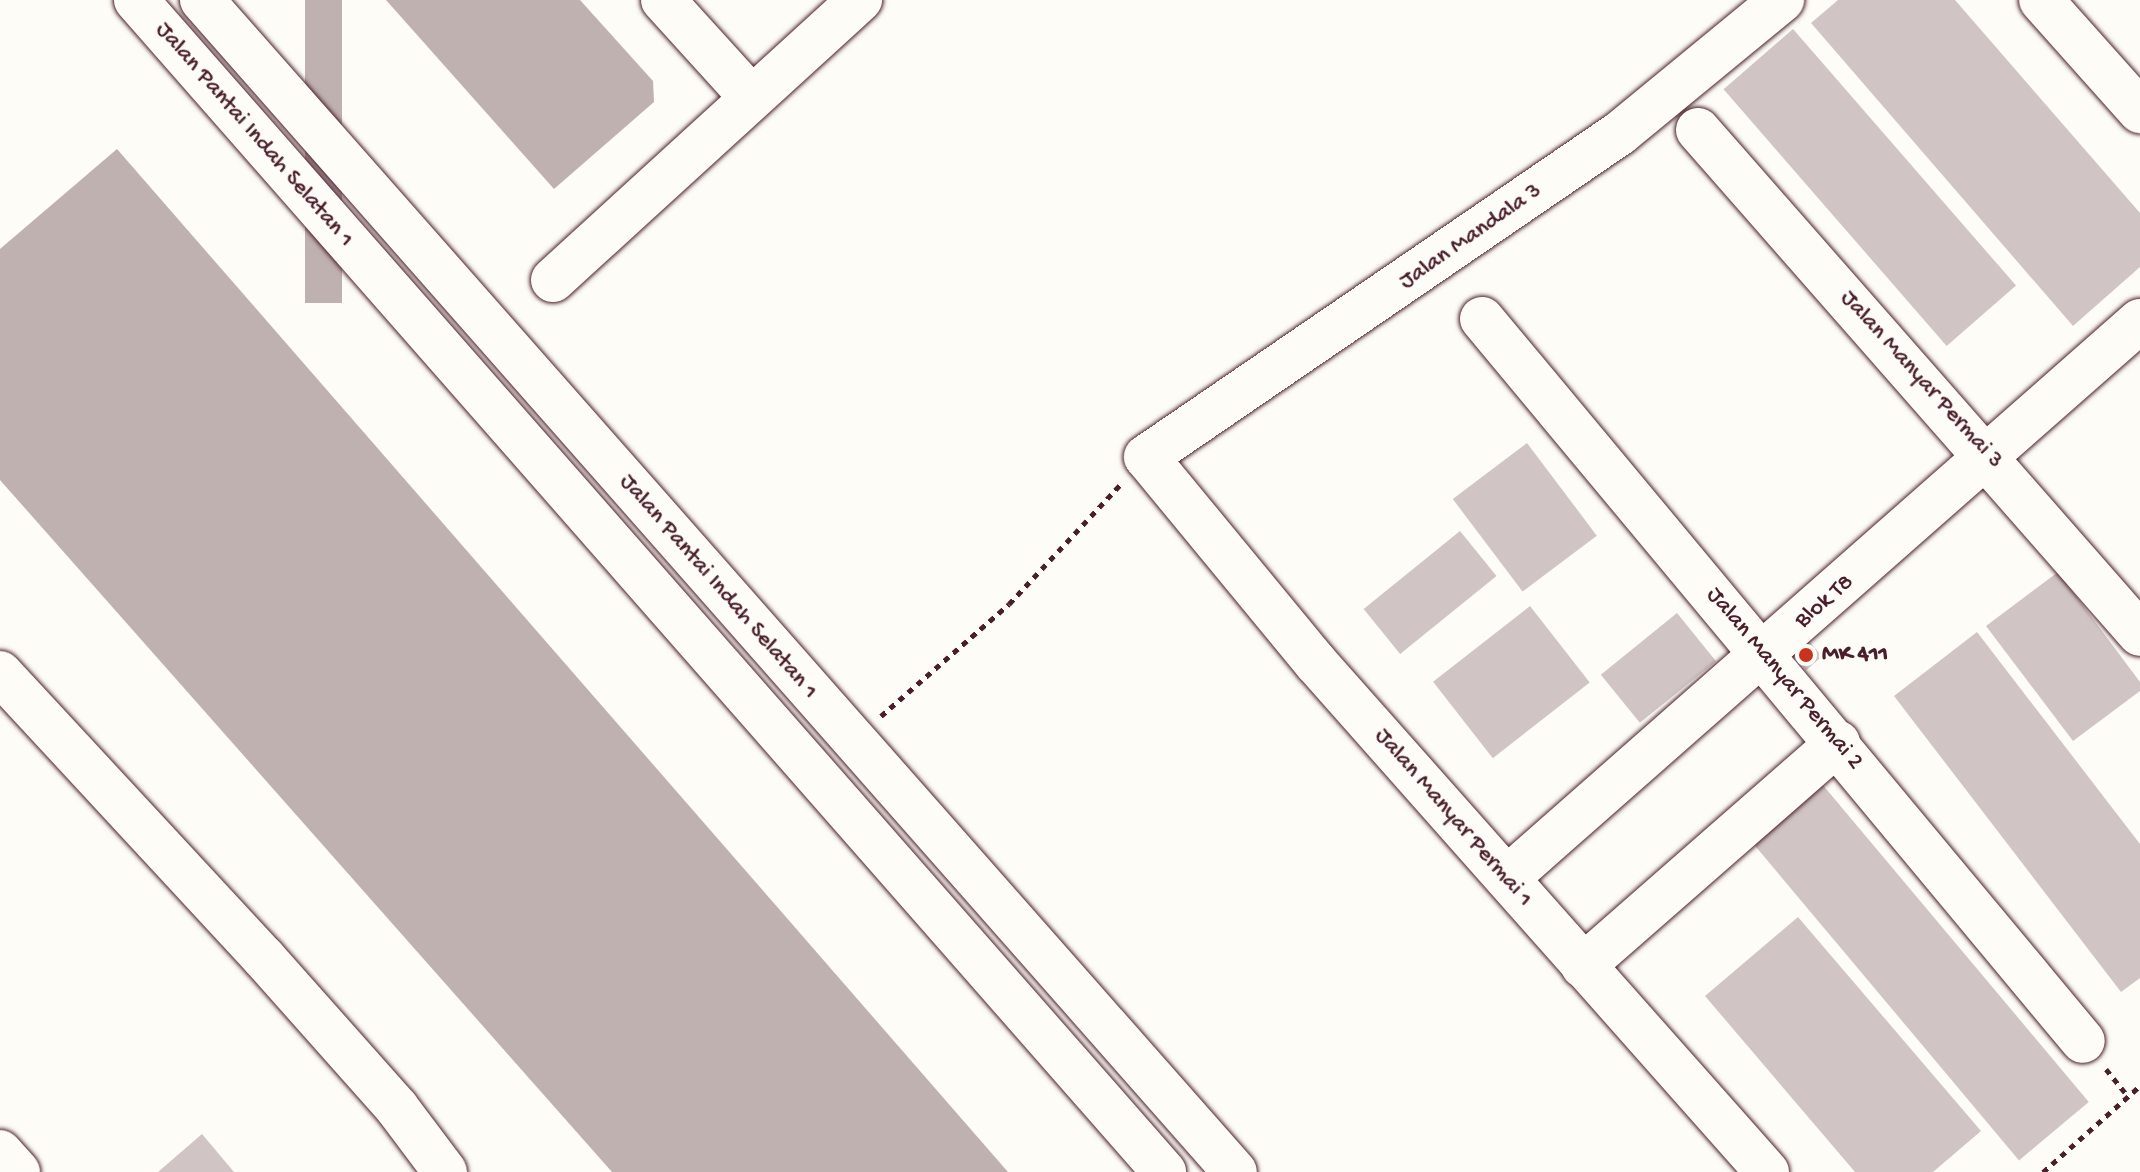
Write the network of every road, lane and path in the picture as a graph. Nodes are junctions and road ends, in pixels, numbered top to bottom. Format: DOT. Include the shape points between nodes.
graph roads {
  1 [pos="136,0"];
  2 [pos="202,0"];
  3 [pos="663,0"];
  4 [pos="860,0"];
  5 [pos="1782,0"];
  6 [pos="2041,0"];
  7 [pos="752,98"];
  8 [pos="2140,111"];
  9 [pos="1698,130"];
  10 [pos="553,280"];
  11 [pos="1482,319"];
  12 [pos="2140,321"];
  13 [pos="1146,457"];
  14 [pos="1990,457"];
  15 [pos="2140,634"];
  16 [pos="1765,655"];
  17 [pos="0,673"];
  18 [pos="880,716"];
  19 [pos="1838,743"];
  20 [pos="1507,878"];
  21 [pos="1583,966"];
  22 [pos="2083,1041"];
  23 [pos="2140,1086"];
  24 [pos="0,1152"];
  25 [pos="18,1172"];
  26 [pos="445,1172"];
  27 [pos="1164,1172"];
  28 [pos="1235,1172"];
  29 [pos="1767,1172"];
  30 [pos="2043,1172"];
  1 -- 27 [label="main road, Jalan Pantai Indah Selatan 1"];
  2 -- 28 [label="main road, Jalan Pantai Indah Selatan 1"];
  3 -- 7 [label="main road"];
  4 -- 7 [label="main road"];
  5 -- 13 [label="main road, Jalan Mandala 3" via="1620,133"];
  6 -- 8 [label="main road"];
  7 -- 10 [label="main road"];
  9 -- 14 [label="main road, Jalan Manyar Permai 3"];
  11 -- 16 [label="main road, Jalan Manyar Permai 2"];
  12 -- 14 [label="main road, Blok T8"];
  13 -- 18 [label="path" via="1009,604"];
  13 -- 20 [label="main road, Jalan Manyar Permai 1" via="1316,663"];
  14 -- 15 [label="main road, Jalan Manyar Permai 3"];
  14 -- 16 [label="main road, Blok T8"];
  16 -- 19 [label="main road, Jalan Manyar Permai 2"];
  16 -- 20 [label="main road, Blok T8"];
  17 -- 26 [label="main road" via="274,970"];
  19 -- 21 [label="main road"];
  19 -- 22 [label="main road, Jalan Manyar Permai 2"];
  20 -- 21 [label="main road, Jalan Manyar Permai 1"];
  21 -- 29 [label="main road, Jalan Manyar Permai 1"];
  23 -- 30 [label="path"];
  24 -- 25 [label="main road"];
}
